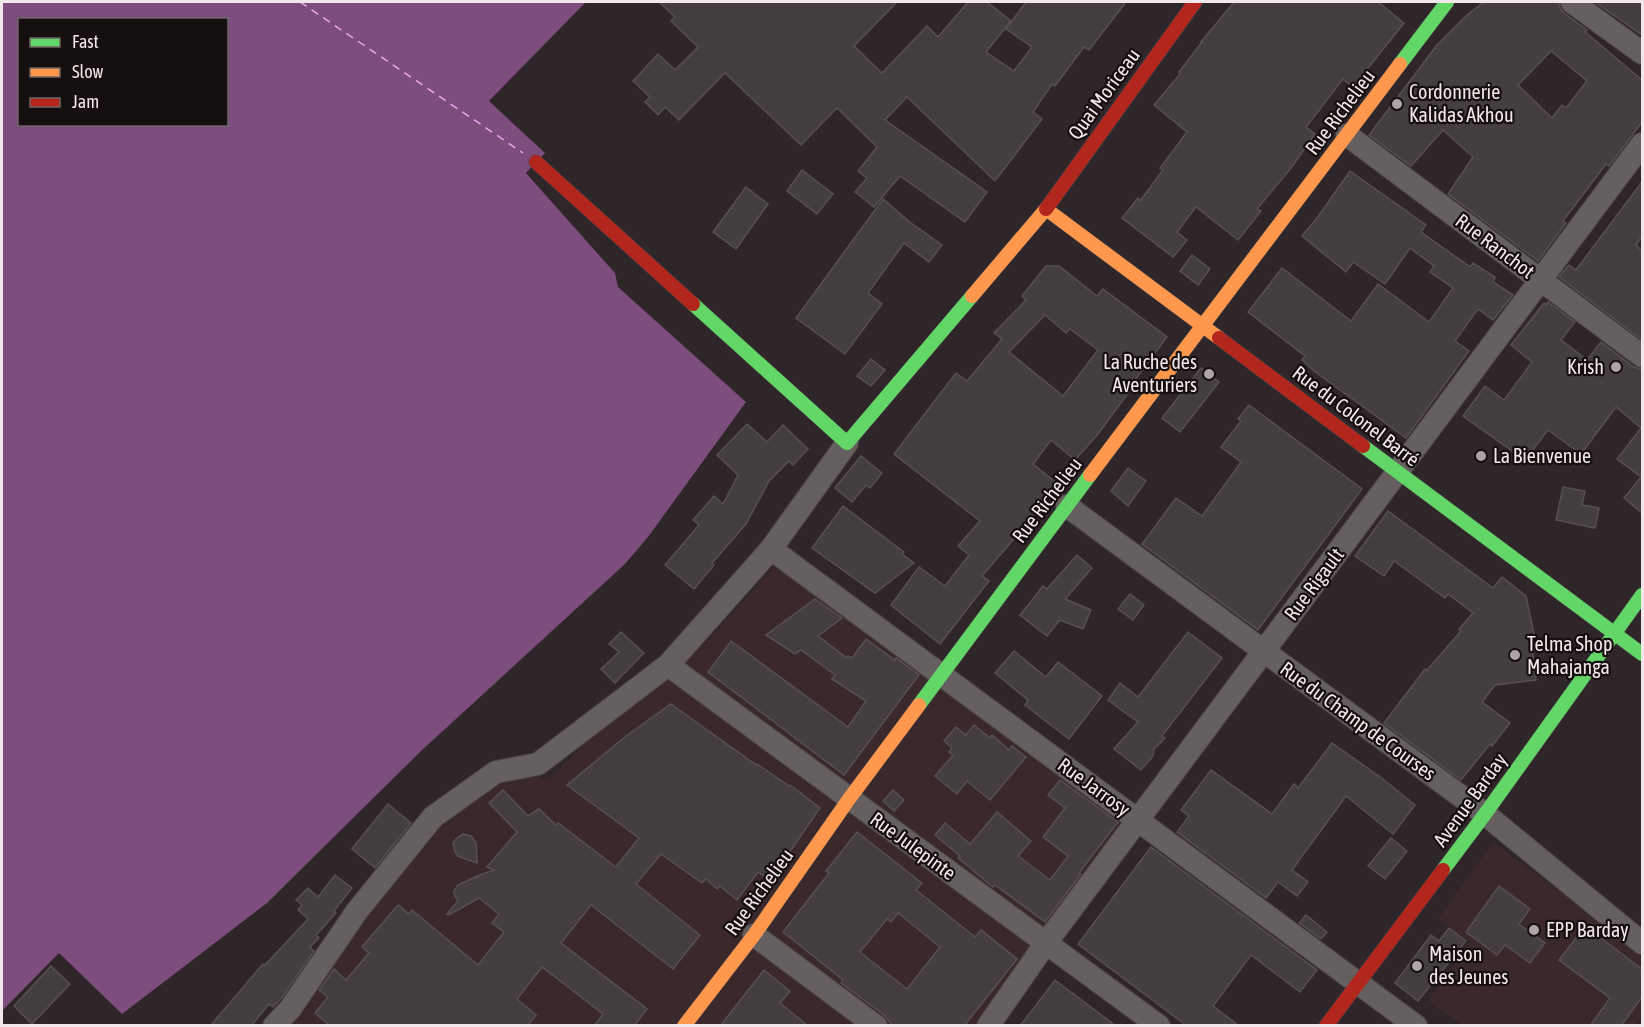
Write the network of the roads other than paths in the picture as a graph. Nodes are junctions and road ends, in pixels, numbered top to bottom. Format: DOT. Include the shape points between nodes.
graph roads {
  1 [pos="1195,2"];
  2 [pos="1447,2"];
  3 [pos="1572,2"];
  4 [pos="1642,53"];
  5 [pos="1347,135"];
  6 [pos="1642,144"];
  7 [pos="536,162"];
  8 [pos="1046,209"];
  9 [pos="1540,280"];
  10 [pos="1201,326"];
  11 [pos="1642,356"];
  12 [pos="847,443"];
  13 [pos="1398,472"];
  14 [pos="1067,506"];
  15 [pos="771,549"];
  16 [pos="1642,595"];
  17 [pos="1614,633"];
  18 [pos="1263,651"];
  19 [pos="1642,654"];
  20 [pos="668,666"];
  21 [pos="942,675"];
  22 [pos="849,799"];
  23 [pos="1485,814"];
  24 [pos="1138,820"];
  25 [pos="754,935"];
  26 [pos="1046,943"];
  27 [pos="1642,943"];
  28 [pos="1358,982"];
  29 [pos="274,1026"];
  30 [pos="684,1026"];
  31 [pos="876,1026"];
  32 [pos="988,1026"];
  33 [pos="1159,1026"];
  34 [pos="1326,1026"];
  35 [pos="1416,1026"];
  1 -- 8 [label="main road, Quai Moriceau"];
  2 -- 5 [label="main road, Rue Richelieu"];
  3 -- 4 [label="street"];
  5 -- 9 [label="street, Rue Ranchot"];
  5 -- 10 [label="main road, Rue Richelieu"];
  6 -- 9 [label="street, Rue Rigault"];
  7 -- 12 [label="main road"];
  8 -- 10 [label="main road, Rue du Colonel Barré"];
  8 -- 12 [label="main road, Quai Moriceau"];
  9 -- 11 [label="street, Rue Ranchot"];
  9 -- 13 [label="street, Rue Rigault"];
  10 -- 13 [label="main road, Rue du Colonel Barré"];
  10 -- 14 [label="main road, Rue Richelieu"];
  12 -- 15 [label="street"];
  13 -- 17 [label="main road, Rue du Colonel Barré"];
  13 -- 18 [label="street, Rue Rigault"];
  14 -- 18 [label="street, Rue du Champ de Courses"];
  14 -- 21 [label="main road, Rue Richelieu"];
  15 -- 20 [label="street"];
  15 -- 21 [label="street, Rue Jarrosy"];
  16 -- 17 [label="main road, Avenue Barday"];
  17 -- 19 [label="main road, Rue du Colonel Barré"];
  17 -- 23 [label="main road, Avenue Barday"];
  18 -- 23 [label="street, Rue du Champ de Courses"];
  18 -- 24 [label="street, Rue Rigault"];
  20 -- 22 [label="street, Rue Julepinte"];
  20 -- 29 [label="street" via="538,764 496,772 434,817 357,911 290,1009"];
  21 -- 22 [label="main road, Rue Richelieu"];
  21 -- 24 [label="street, Rue Jarrosy"];
  22 -- 25 [label="main road, Rue Richelieu"];
  22 -- 26 [label="street, Rue Julepinte"];
  23 -- 27 [label="street, Rue du Champ de Courses"];
  23 -- 28 [label="main road, Avenue Barday"];
  24 -- 26 [label="street, Rue Rigault"];
  24 -- 28 [label="street, Rue Jarrosy"];
  25 -- 30 [label="main road, Rue Richelieu"];
  25 -- 31 [label="street"];
  26 -- 32 [label="street, Rue Rigault"];
  26 -- 33 [label="street, Rue Julepinte"];
  28 -- 34 [label="main road, Avenue Barday"];
  28 -- 35 [label="street, Rue Jarrosy"];
}
